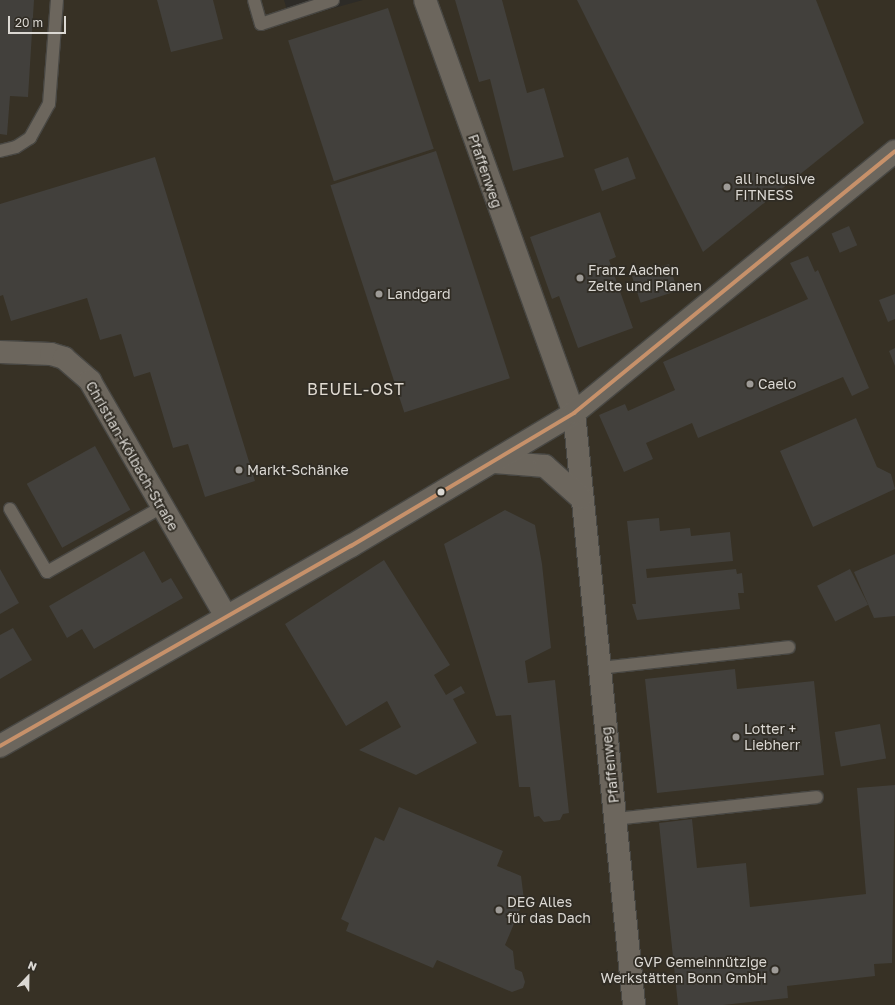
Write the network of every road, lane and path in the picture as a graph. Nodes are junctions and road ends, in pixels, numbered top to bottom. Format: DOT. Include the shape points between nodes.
graph roads {
  1 [pos="57,0"];
  2 [pos="254,0"];
  3 [pos="333,0"];
  4 [pos="425,0"];
  5 [pos="0,151"];
  6 [pos="895,151"];
  7 [pos="0,352"];
  8 [pos="574,413"];
  9 [pos="494,462"];
  10 [pos="581,498"];
  11 [pos="162,507"];
  12 [pos="10,509"];
  13 [pos="226,617"];
  14 [pos="789,647"];
  15 [pos="600,668"];
  16 [pos="0,746"];
  17 [pos="817,797"];
  18 [pos="615,819"];
  19 [pos="634,1005"];
  1 -- 5 [label="lane" via="49,104 30,138 16,147"];
  2 -- 3 [label="lane" via="261,24"];
  4 -- 8 [label="street, Pfaffenweg"];
  6 -- 8 [label="street"];
  7 -- 11 [label="street, Christian-Kölbach-Straße" via="51,354 78,368 90,381"];
  8 -- 9 [label="street"];
  8 -- 10 [label="street, Pfaffenweg"];
  9 -- 10 [label="street" via="545,466"];
  9 -- 13 [label="street"];
  10 -- 15 [label="street, Pfaffenweg"];
  11 -- 12 [label="lane" via="47,572"];
  11 -- 13 [label="street, Christian-Kölbach-Straße"];
  13 -- 16 [label="street"];
  14 -- 15 [label="lane"];
  15 -- 18 [label="street, Pfaffenweg"];
  17 -- 18 [label="lane"];
  18 -- 19 [label="street, Pfaffenweg"];
}
